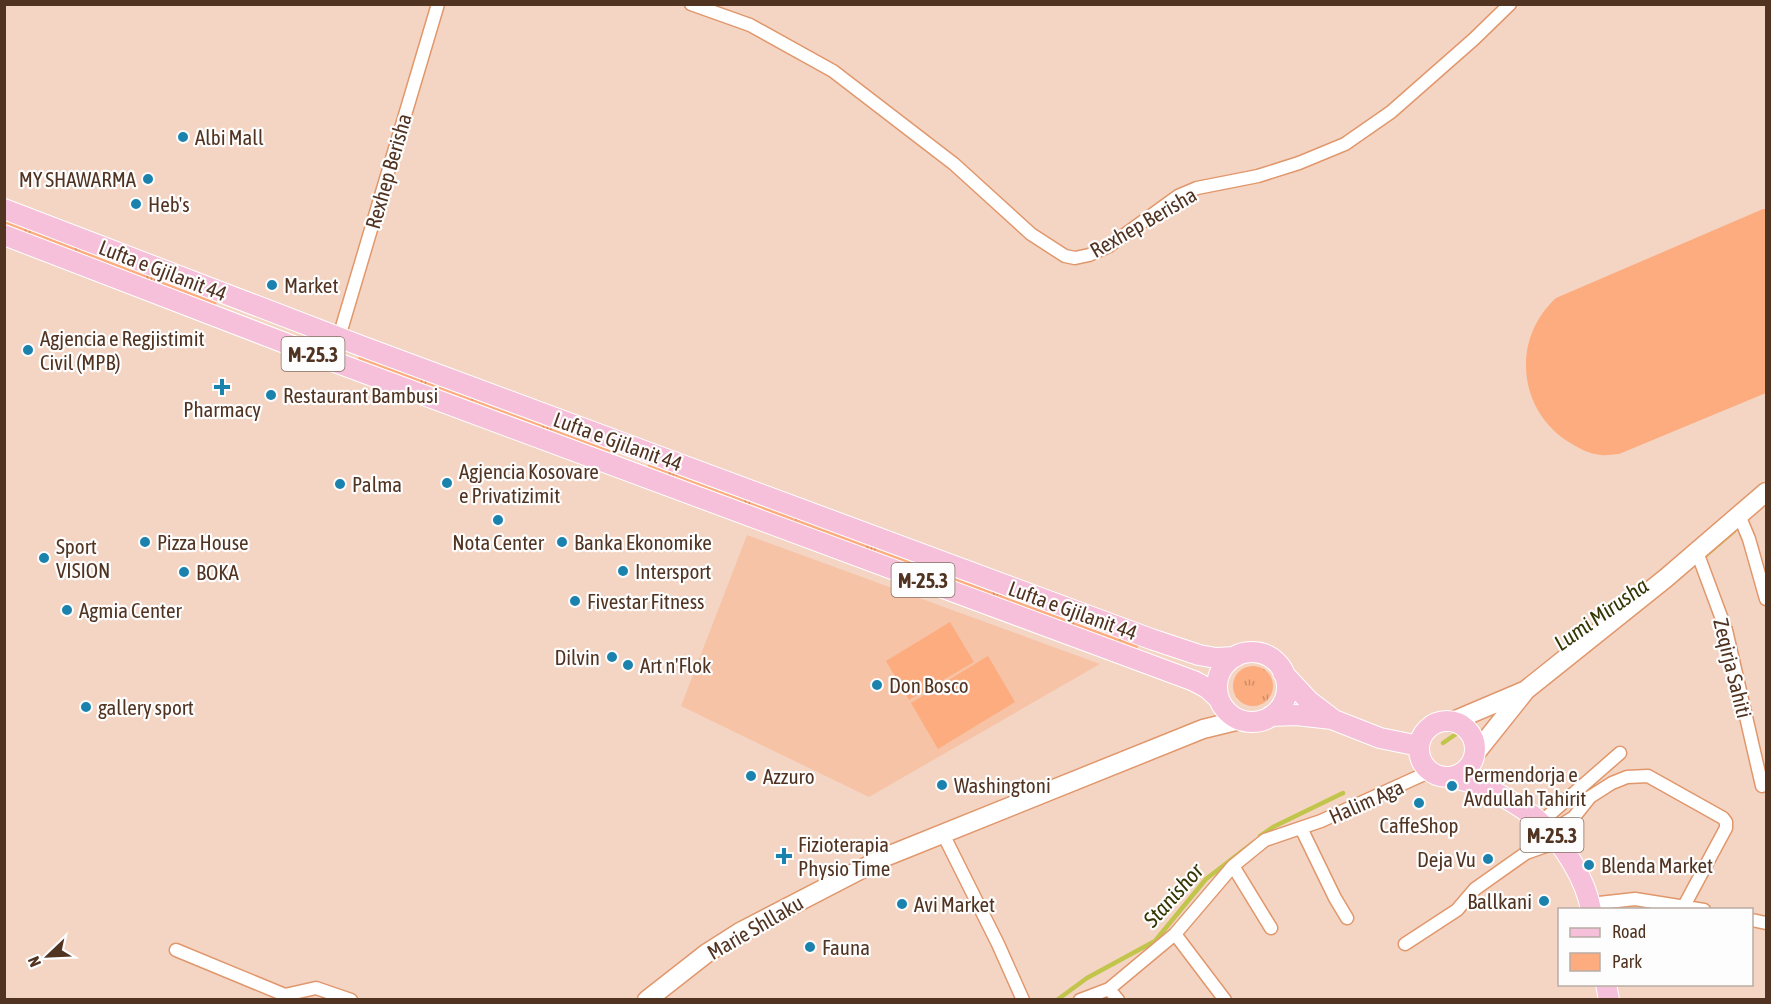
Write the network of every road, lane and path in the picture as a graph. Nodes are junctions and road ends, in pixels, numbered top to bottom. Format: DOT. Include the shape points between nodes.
graph roads {
  1 [pos="438,4"];
  2 [pos="691,4"];
  3 [pos="1510,4"];
  4 [pos="4,209"];
  5 [pos="4,235"];
  6 [pos="339,337"];
  7 [pos="1767,492"];
  8 [pos="1739,515"];
  9 [pos="1697,552"];
  10 [pos="1767,598"];
  11 [pos="1234,657"];
  12 [pos="1283,673"];
  13 [pos="1526,690"];
  14 [pos="1220,701"];
  15 [pos="1271,716"];
  16 [pos="1240,720"];
  17 [pos="1334,720"];
  18 [pos="1451,722"];
  19 [pos="1203,729"];
  20 [pos="1419,746"];
  21 [pos="1620,753"];
  22 [pos="1473,758"];
  23 [pos="1431,771"];
  24 [pos="1452,777"];
  25 [pos="1762,786"];
  26 [pos="1490,789"];
  27 [pos="1301,828"];
  28 [pos="1549,832"];
  29 [pos="943,834"];
  30 [pos="1233,866"];
  31 [pos="1684,906"];
  32 [pos="1591,907"];
  33 [pos="1697,908"];
  34 [pos="1347,918"];
  35 [pos="1271,928"];
  36 [pos="1175,934"];
  37 [pos="1405,944"];
  38 [pos="176,950"];
  39 [pos="1109,988"];
  40 [pos="351,999"];
  41 [pos="647,999"];
  42 [pos="1023,999"];
  43 [pos="1080,999"];
  44 [pos="1118,999"];
  45 [pos="1225,999"];
  1 -- 6 [label="street, Rexhep Berisha"];
  2 -- 3 [label="street, Rexhep Berisha" via="750,25 833,71 954,164 1031,234 1065,256 1075,258 1109,246 1178,196 1197,188 1258,176 1345,144 1390,112"];
  4 -- 6 [label="main road, Lufta e Gjilanit 44 / M-25.3"];
  5 -- 14 [label="main road, Lufta e Gjilanit 44 / M-25.3" via="1194,681"];
  6 -- 11 [label="main road, Lufta e Gjilanit 44 / M-25.3" via="1151,639 1207,657"];
  7 -- 8 [label="street"];
  8 -- 9 [label="street"];
  8 -- 10 [label="street"];
  9 -- 13 [label="street"];
  9 -- 25 [label="street, Zeqirja Sahiti" via="1726,630"];
  11 -- 12 [label="main road, M-25.3" via="1245,653 1268,656"];
  11 -- 14 [label="main road" via="1219,675"];
  12 -- 15 [label="main road" via="1284,701"];
  12 -- 17 [label="main road, M-25.3" via="1308,701"];
  13 -- 18 [label="street"];
  13 -- 22 [label="street"];
  14 -- 16 [label="main road, M-25.3"];
  14 -- 19 [label="street"];
  15 -- 16 [label="main road, M-25.3" via="1262,721"];
  15 -- 17 [label="main road, M-25.3" via="1296,714"];
  16 -- 19 [label="street, Marie Shllaku"];
  17 -- 20 [label="main road, M-25.3" via="1380,738"];
  18 -- 20 [label="main road" via="1434,724"];
  18 -- 22 [label="main road, M-25.3" via="1472,736"];
  19 -- 29 [label="street, Marie Shllaku"];
  20 -- 23 [label="main road" via="1419,754"];
  21 -- 28 [label="street"];
  22 -- 24 [label="main road" via="1467,769"];
  22 -- 26 [label="main road, M-25.3"];
  23 -- 24 [label="main road, M-25.3"];
  23 -- 27 [label="street, Halim Aga"];
  24 -- 26 [label="main road, M-25.3"];
  26 -- 28 [label="main road, M-25.3" via="1527,812"];
  27 -- 30 [label="street, Halim Aga" via="1265,840"];
  27 -- 34 [label="street, Halim Aga"];
  28 -- 31 [label="street" via="1574,817 1590,797 1612,783 1627,777 1648,776 1659,781 1726,822"];
  28 -- 32 [label="main road, M-25.3" via="1578,874"];
  28 -- 37 [label="street" via="1475,889 1457,910"];
  29 -- 41 [label="street, Marie Shllaku" via="885,857 740,932"];
  29 -- 42 [label="street"];
  30 -- 35 [label="street"];
  30 -- 36 [label="street, Halim Aga"];
  31 -- 32 [label="street" via="1635,899"];
  31 -- 33 [label="street"];
  36 -- 39 [label="street, Halim Aga"];
  36 -- 45 [label="street"];
  38 -- 40 [label="street" via="285,995 316,988"];
  39 -- 43 [label="street, Halim Aga"];
  39 -- 44 [label="street"];
}
